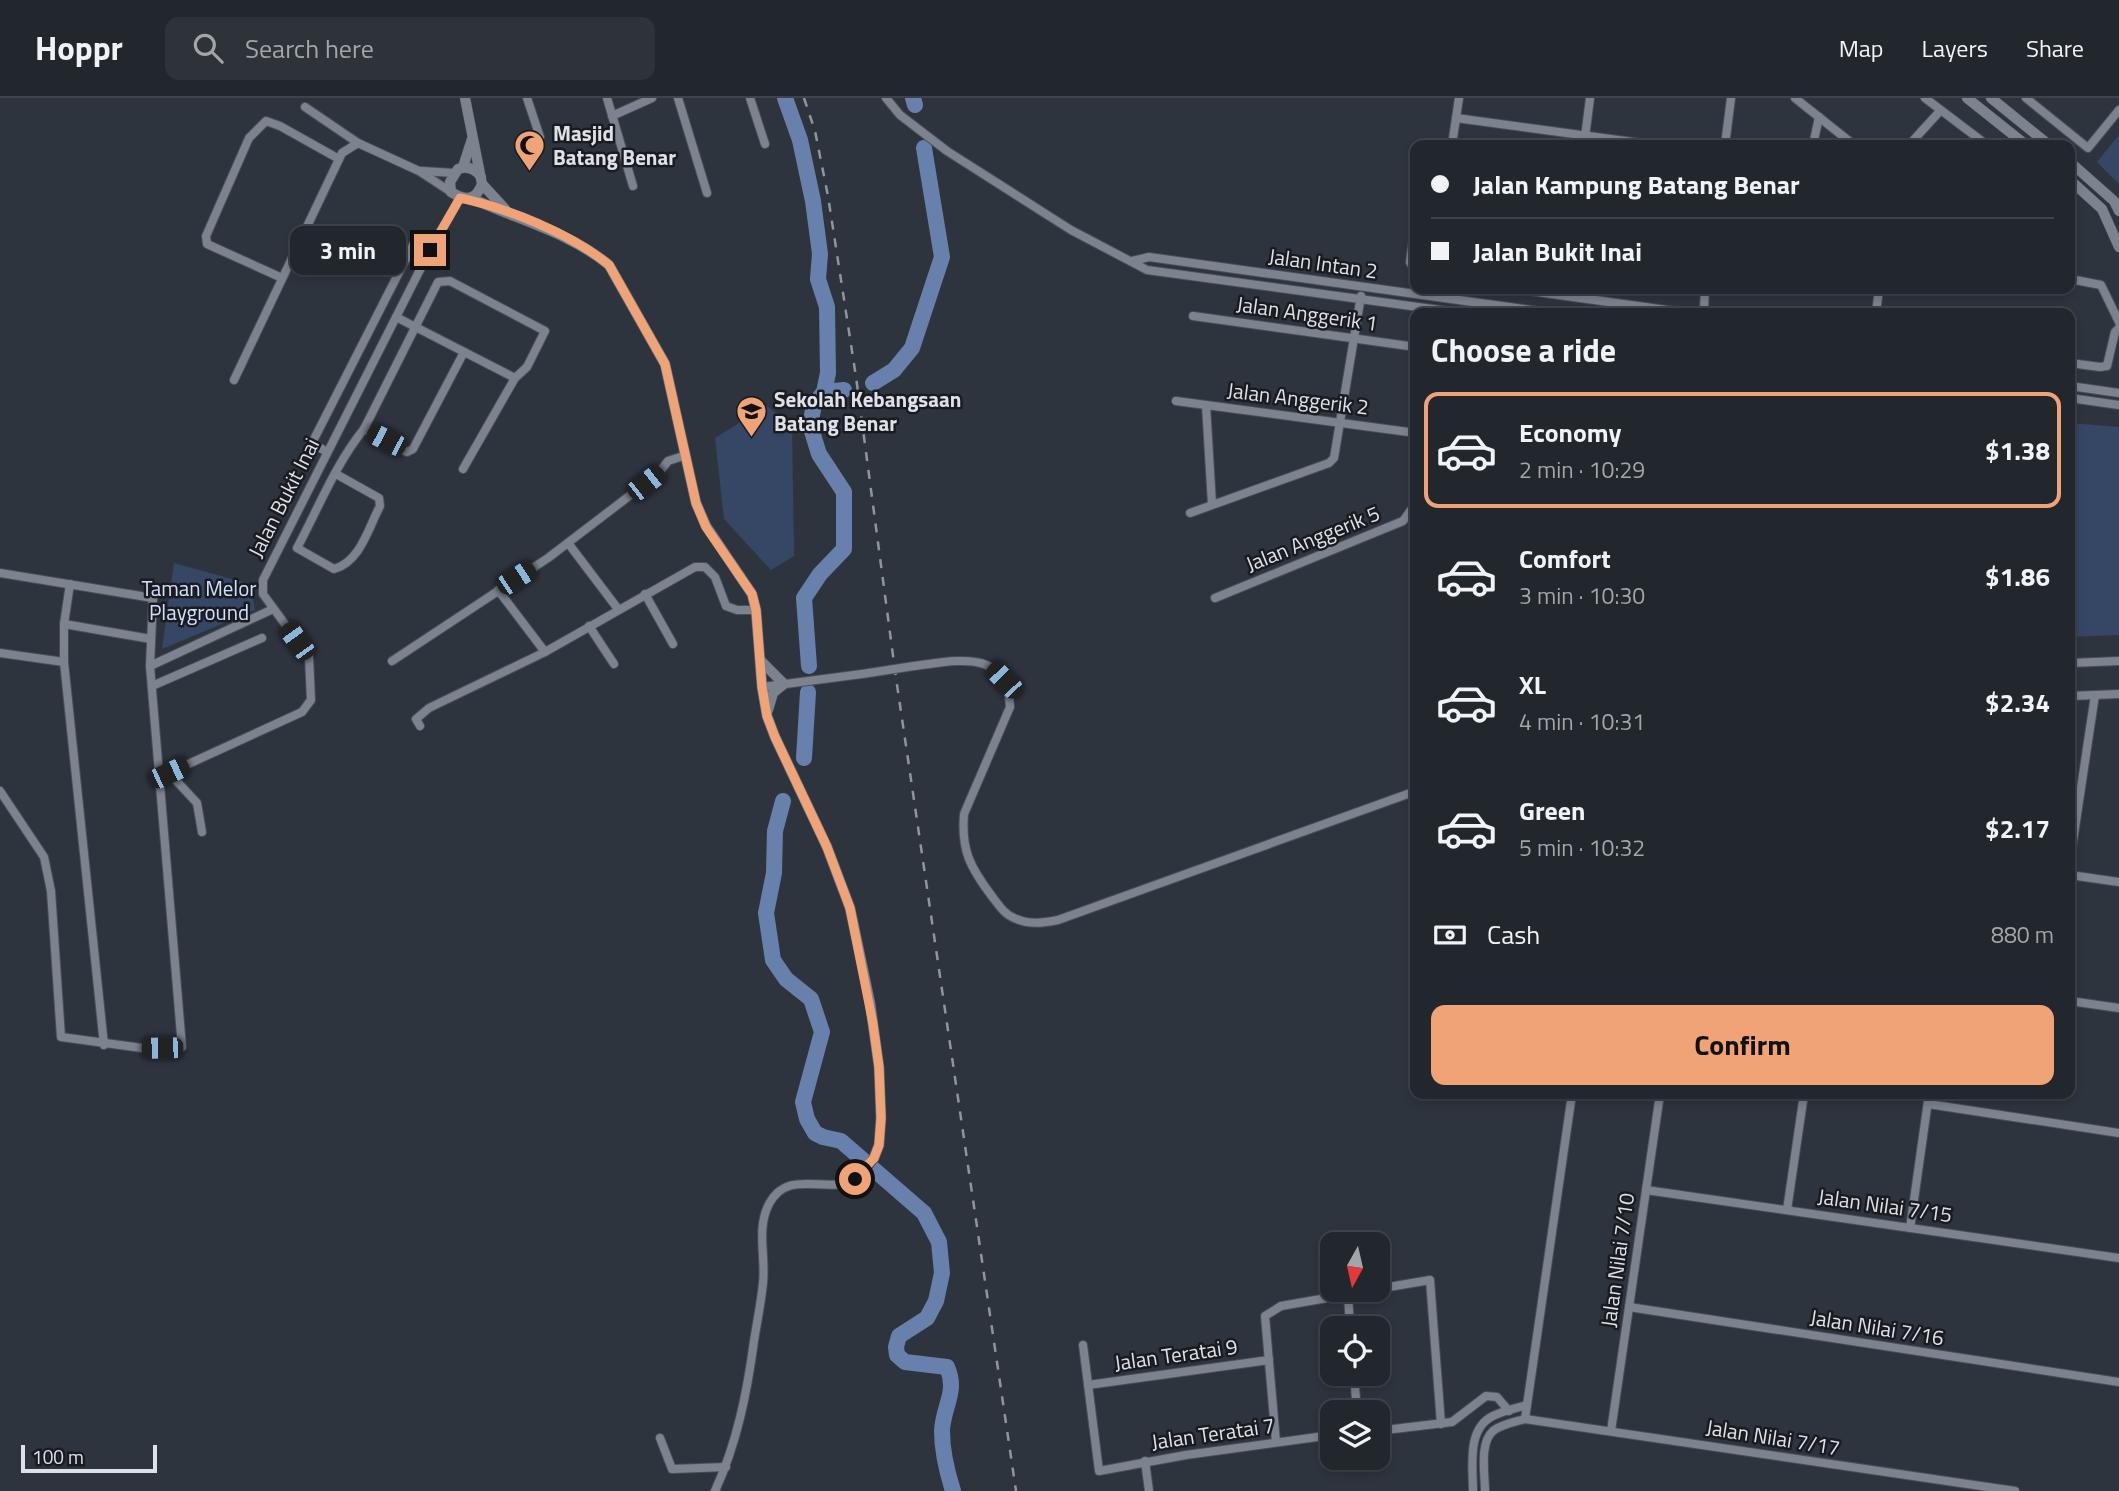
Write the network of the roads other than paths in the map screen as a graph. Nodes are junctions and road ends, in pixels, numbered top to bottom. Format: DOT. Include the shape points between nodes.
graph roads {
  1 [pos="465,98"];
  2 [pos="527,98"];
  3 [pos="607,98"];
  4 [pos="652,98"];
  5 [pos="678,98"];
  6 [pos="750,98"];
  7 [pos="886,98"];
  8 [pos="1459,98"];
  9 [pos="1590,98"];
  10 [pos="1731,98"];
  11 [pos="1795,98"];
  12 [pos="1926,98"];
  13 [pos="1967,98"];
  14 [pos="1991,98"];
  15 [pos="2026,98"];
  16 [pos="305,107"];
  17 [pos="2119,110"];
  18 [pos="1940,111"];
  19 [pos="612,116"];
  20 [pos="1819,117"];
  21 [pos="1456,118"];
  22 [pos="540,137"];
  23 [pos="472,139"];
  24 [pos="1453,140"];
  25 [pos="1579,140"];
  26 [pos="1585,140"];
  27 [pos="1726,140"];
  28 [pos="1814,140"];
  29 [pos="1848,140"];
  30 [pos="1914,140"];
  31 [pos="1980,140"];
  32 [pos="2020,140"];
  33 [pos="2043,140"];
  34 [pos="358,143"];
  35 [pos="765,144"];
  36 [pos="339,159"];
  37 [pos="2075,166"];
  38 [pos="458,170"];
  39 [pos="419,171"];
  40 [pos="482,180"];
  41 [pos="2075,185"];
  42 [pos="633,186"];
  43 [pos="707,193"];
  44 [pos="455,195"];
  45 [pos="471,198"];
  46 [pos="2119,211"];
  47 [pos="508,212"];
  48 [pos="414,243"];
  49 [pos="2118,243"];
  50 [pos="1132,261"];
  51 [pos="282,278"];
  52 [pos="2075,280"];
  53 [pos="1362,287"];
  54 [pos="1410,294"];
  55 [pos="1413,294"];
  56 [pos="1576,294"];
  57 [pos="1360,299"];
  58 [pos="1426,308"];
  59 [pos="1515,308"];
  60 [pos="1658,308"];
  61 [pos="1193,316"];
  62 [pos="396,317"];
  63 [pos="2119,322"];
  64 [pos="415,327"];
  65 [pos="2117,330"];
  66 [pos="1354,338"];
  67 [pos="1410,345"];
  68 [pos="464,352"];
  69 [pos="2075,364"];
  70 [pos="515,378"];
  71 [pos="234,380"];
  72 [pos="2075,387"];
  73 [pos="2119,393"];
  74 [pos="2075,399"];
  75 [pos="1176,401"];
  76 [pos="1206,405"];
  77 [pos="2119,405"];
  78 [pos="1341,423"];
  79 [pos="364,429"];
  80 [pos="1410,432"];
  81 [pos="327,452"];
  82 [pos="686,455"];
  83 [pos="463,469"];
  84 [pos="336,474"];
  85 [pos="1212,504"];
  86 [pos="1410,511"];
  87 [pos="1190,513"];
  88 [pos="568,543"];
  89 [pos="0,572"];
  90 [pos="70,584"];
  91 [pos="498,590"];
  92 [pos="645,594"];
  93 [pos="1215,598"];
  94 [pos="273,609"];
  95 [pos="618,609"];
  96 [pos="756,610"];
  97 [pos="64,624"];
  98 [pos="589,626"];
  99 [pos="262,638"];
  100 [pos="150,639"];
  101 [pos="673,643"];
  102 [pos="545,652"];
  103 [pos="0,653"];
  104 [pos="760,660"];
  105 [pos="392,661"];
  106 [pos="2119,661"];
  107 [pos="64,663"];
  108 [pos="2075,663"];
  109 [pos="614,664"];
  110 [pos="150,666"];
  111 [pos="784,684"];
  112 [pos="152,686"];
  113 [pos="762,687"];
  114 [pos="2119,694"];
  115 [pos="2095,695"];
  116 [pos="2075,696"];
  117 [pos="767,716"];
  118 [pos="420,726"];
  119 [pos="169,773"];
  120 [pos="160,777"];
  121 [pos="0,791"];
  122 [pos="1410,793"];
  123 [pos="2075,828"];
  124 [pos="202,832"];
  125 [pos="2075,876"];
  126 [pos="2119,882"];
  127 [pos="2075,1002"];
  128 [pos="2119,1008"];
  129 [pos="104,1045"];
  130 [pos="1571,1099"];
  131 [pos="1659,1099"];
  132 [pos="1803,1099"];
  133 [pos="1928,1099"];
  134 [pos="1928,1104"];
  135 [pos="2119,1133"];
  136 [pos="874,1158"];
  137 [pos="1646,1190"];
  138 [pos="1787,1210"];
  139 [pos="1910,1228"];
  140 [pos="2119,1258"];
  141 [pos="1390,1287"];
  142 [pos="1320,1299"];
  143 [pos="1629,1307"];
  144 [pos="1083,1345"];
  145 [pos="1269,1360"];
  146 [pos="2119,1382"];
  147 [pos="1088,1385"];
  148 [pos="1527,1405"];
  149 [pos="1509,1411"];
  150 [pos="1525,1419"];
  151 [pos="1441,1423"];
  152 [pos="1390,1430"];
  153 [pos="1611,1430"];
  154 [pos="1320,1437"];
  155 [pos="660,1438"];
  156 [pos="1276,1442"];
  157 [pos="1145,1461"];
  158 [pos="726,1466"];
  159 [pos="715,1491"];
  160 [pos="1149,1491"];
  161 [pos="1473,1491"];
  162 [pos="1485,1491"];
  163 [pos="2015,1491"];
  1 -- 23 [label="street"];
  2 -- 22 [label="street"];
  3 -- 19 [label="street"];
  4 -- 19 [label="street"];
  5 -- 43 [label="street"];
  6 -- 35 [label="street"];
  7 -- 50 [label="street, Jalan Intan 2" via="900,115 947,151 1071,230"];
  8 -- 21 [label="street"];
  9 -- 26 [label="street"];
  10 -- 27 [label="street"];
  11 -- 20 [label="street"];
  12 -- 18 [label="street"];
  13 -- 32 [label="street"];
  14 -- 33 [label="street"];
  15 -- 17 [label="street" via="2088,148"];
  16 -- 34 [label="street"];
  18 -- 30 [label="street"];
  18 -- 31 [label="street"];
  19 -- 42 [label="street"];
  20 -- 28 [label="street"];
  20 -- 29 [label="street"];
  21 -- 24 [label="street"];
  21 -- 25 [label="street"];
  23 -- 38 [label="street"];
  23 -- 40 [label="street"];
  34 -- 36 [label="street"];
  34 -- 39 [label="street"];
  36 -- 51 [label="street"];
  36 -- 51 [label="street" via="266,121 249,138 206,236 207,244"];
  37 -- 46 [label="street"];
  38 -- 39 [label="street"];
  38 -- 40 [label="street" via="473,169"];
  38 -- 44 [label="street" via="450,181"];
  39 -- 44 [label="street"];
  40 -- 45 [label="street" via="479,192"];
  40 -- 47 [label="street"];
  41 -- 49 [label="street" via="2102,209"];
  44 -- 45 [label="street"];
  44 -- 62 [label="street, Jalan Bukit Inai"];
  45 -- 47 [label="street"];
  47 -- 82 [label="street" via="581,246 609,265 665,364"];
  48 -- 81 [label="street" via="312,443"];
  50 -- 53 [label="street, Jalan Intan 2" via="1149,257"];
  50 -- 57 [label="street, Jalan Intan 2" via="1147,270"];
  51 -- 71 [label="street"];
  52 -- 63 [label="street" via="2101,285"];
  53 -- 54 [label="street, Jalan Intan 2"];
  53 -- 57 [label="street"];
  55 -- 59 [label="street, Jalan Intan 2"];
  56 -- 60 [label="street"];
  57 -- 58 [label="street, Jalan Intan 2"];
  57 -- 66 [label="street"];
  61 -- 66 [label="street, Jalan Anggerik 1"];
  62 -- 64 [label="street"];
  62 -- 81 [label="street, Jalan Bukit Inai"];
  64 -- 68 [label="street"];
  64 -- 70 [label="street" via="438,282 455,283 545,331 527,367"];
  64 -- 79 [label="street"];
  65 -- 69 [label="street" via="2107,366"];
  66 -- 67 [label="street, Jalan Anggerik 1"];
  66 -- 78 [label="street"];
  68 -- 70 [label="street"];
  68 -- 79 [label="street" via="413,449 407,452"];
  70 -- 83 [label="street"];
  72 -- 73 [label="street"];
  74 -- 77 [label="street"];
  75 -- 76 [label="street, Jalan Anggerik 2"];
  76 -- 78 [label="street, Jalan Anggerik 2"];
  76 -- 85 [label="street"];
  78 -- 80 [label="street, Jalan Anggerik 2"];
  78 -- 85 [label="street" via="1329,463"];
  79 -- 84 [label="street"];
  81 -- 94 [label="street, Jalan Bukit Inai" via="263,580 262,594"];
  82 -- 88 [label="street" via="668,461 658,474"];
  82 -- 96 [label="street" via="706,527 752,594"];
  84 -- 84 [label="street" via="379,498 380,506 354,558 334,569 297,548"];
  85 -- 87 [label="street"];
  86 -- 93 [label="street, Jalan Anggerik 5" via="1403,521"];
  88 -- 91 [label="street"];
  88 -- 95 [label="street"];
  89 -- 90 [label="street"];
  90 -- 97 [label="street"];
  90 -- 100 [label="street" via="153,598"];
  91 -- 102 [label="street"];
  91 -- 105 [label="street"];
  92 -- 95 [label="street"];
  92 -- 96 [label="street" via="695,567 705,567 715,577 726,606"];
  92 -- 101 [label="street"];
  94 -- 110 [label="street"];
  94 -- 119 [label="street, Jalan Bukit Inai" via="309,657 311,700 302,712"];
  95 -- 98 [label="street"];
  96 -- 104 [label="street"];
  97 -- 100 [label="street"];
  97 -- 107 [label="street"];
  98 -- 102 [label="street"];
  98 -- 109 [label="street"];
  99 -- 112 [label="street"];
  100 -- 110 [label="street"];
  102 -- 118 [label="street" via="429,708 417,716"];
  103 -- 107 [label="street"];
  104 -- 111 [label="street"];
  104 -- 113 [label="street"];
  106 -- 108 [label="street"];
  107 -- 129 [label="street"];
  110 -- 112 [label="street"];
  111 -- 113 [label="street"];
  111 -- 117 [label="street" via="774,693"];
  111 -- 122 [label="street, bridge" via="976,660 991,666 1004,680 1010,707 964,814 966,853 1003,911 1026,922 1058,920"];
  112 -- 120 [label="street"];
  113 -- 117 [label="street"];
  114 -- 115 [label="street"];
  115 -- 116 [label="street"];
  115 -- 123 [label="street"];
  117 -- 136 [label="street" via="850,908 879,1067 881,1118"];
  119 -- 120 [label="street, Jalan Bukit Inai"];
  119 -- 124 [label="street" via="197,803"];
  120 -- 129 [label="street" via="182,1047"];
  121 -- 129 [label="street" via="44,857 51,891 61,1037"];
  125 -- 126 [label="street"];
  127 -- 128 [label="street"];
  130 -- 148 [label="street"];
  131 -- 137 [label="street, Jalan Nilai 7/10"];
  132 -- 138 [label="street"];
  133 -- 134 [label="street"];
  134 -- 135 [label="street"];
  134 -- 139 [label="street"];
  136 -- 158 [label="street" via="855,1179 786,1186 770,1203 761,1235 764,1281 746,1398"];
  137 -- 138 [label="street, Jalan Nilai 7/15"];
  137 -- 143 [label="street, Jalan Nilai 7/10"];
  138 -- 139 [label="street, Jalan Nilai 7/15"];
  139 -- 140 [label="street, Jalan Nilai 7/15"];
  141 -- 151 [label="street" via="1430,1280"];
  142 -- 145 [label="street" via="1281,1306 1265,1316"];
  143 -- 146 [label="street, Jalan Nilai 7/16"];
  143 -- 153 [label="street, Jalan Nilai 7/10"];
  144 -- 147 [label="street"];
  145 -- 147 [label="street, Jalan Teratai 9"];
  145 -- 156 [label="street"];
  147 -- 157 [label="street, Jalan Teratai 7" via="1099,1471"];
  148 -- 149 [label="street"];
  148 -- 150 [label="street"];
  149 -- 151 [label="street" via="1497,1397 1486,1396 1452,1422"];
  149 -- 161 [label="street" via="1487,1419 1476,1433"];
  150 -- 153 [label="street, Jalan Nilai 7/17"];
  150 -- 162 [label="street" via="1493,1431 1488,1439"];
  151 -- 152 [label="street"];
  153 -- 163 [label="street, Jalan Nilai 7/17"];
  154 -- 156 [label="street, Jalan Teratai 7"];
  155 -- 158 [label="street" via="672,1469"];
  156 -- 157 [label="street, Jalan Teratai 7"];
  157 -- 160 [label="street"];
  158 -- 159 [label="street"];
}
